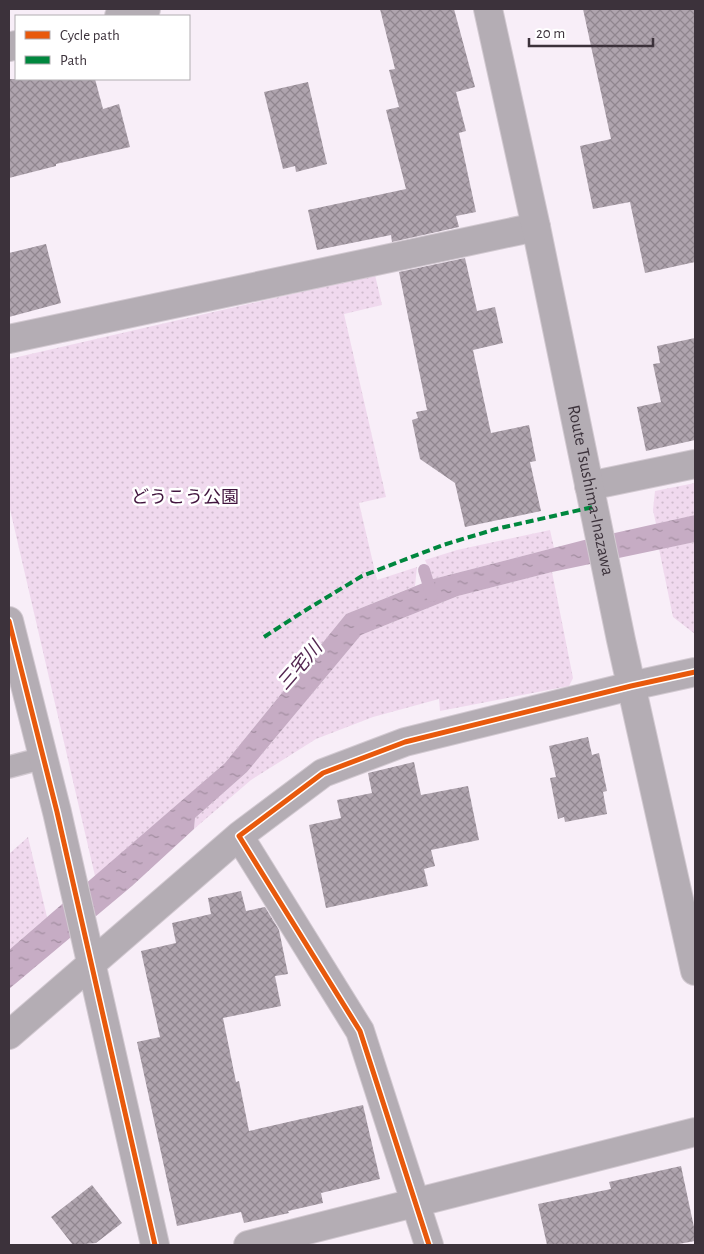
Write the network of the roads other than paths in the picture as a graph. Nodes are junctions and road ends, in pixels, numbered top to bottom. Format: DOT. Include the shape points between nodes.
graph roads {
  1 [pos="146,9"];
  2 [pos="488,9"];
  3 [pos="123,15"];
  4 [pos="536,227"];
  5 [pos="9,339"];
  6 [pos="695,464"];
  7 [pos="589,486"];
  8 [pos="9,621"];
  9 [pos="695,672"];
  10 [pos="631,686"];
  11 [pos="43,758"];
  12 [pos="9,767"];
  13 [pos="239,836"];
  14 [pos="90,958"];
  15 [pos="695,971"];
  16 [pos="9,1035"];
  17 [pos="695,1132"];
  18 [pos="415,1203"];
  19 [pos="155,1245"];
  20 [pos="248,1245"];
  21 [pos="429,1245"];
  1 -- 3 [label="street"];
  2 -- 4 [label="street, Route Tsushima-Inazawa"];
  4 -- 5 [label="street"];
  4 -- 7 [label="street, Route Tsushima-Inazawa"];
  6 -- 7 [label="street"];
  7 -- 10 [label="street, Route Tsushima-Inazawa"];
  8 -- 11 [label="street"];
  9 -- 10 [label="street"];
  10 -- 13 [label="street" via="405,742 323,773"];
  10 -- 15 [label="street, Route Tsushima-Inazawa"];
  11 -- 12 [label="lane"];
  11 -- 14 [label="street"];
  13 -- 14 [label="street"];
  13 -- 18 [label="street" via="360,1032"];
  14 -- 16 [label="street"];
  14 -- 19 [label="street"];
  17 -- 18 [label="street"];
  18 -- 20 [label="street"];
  18 -- 21 [label="street"];
}
